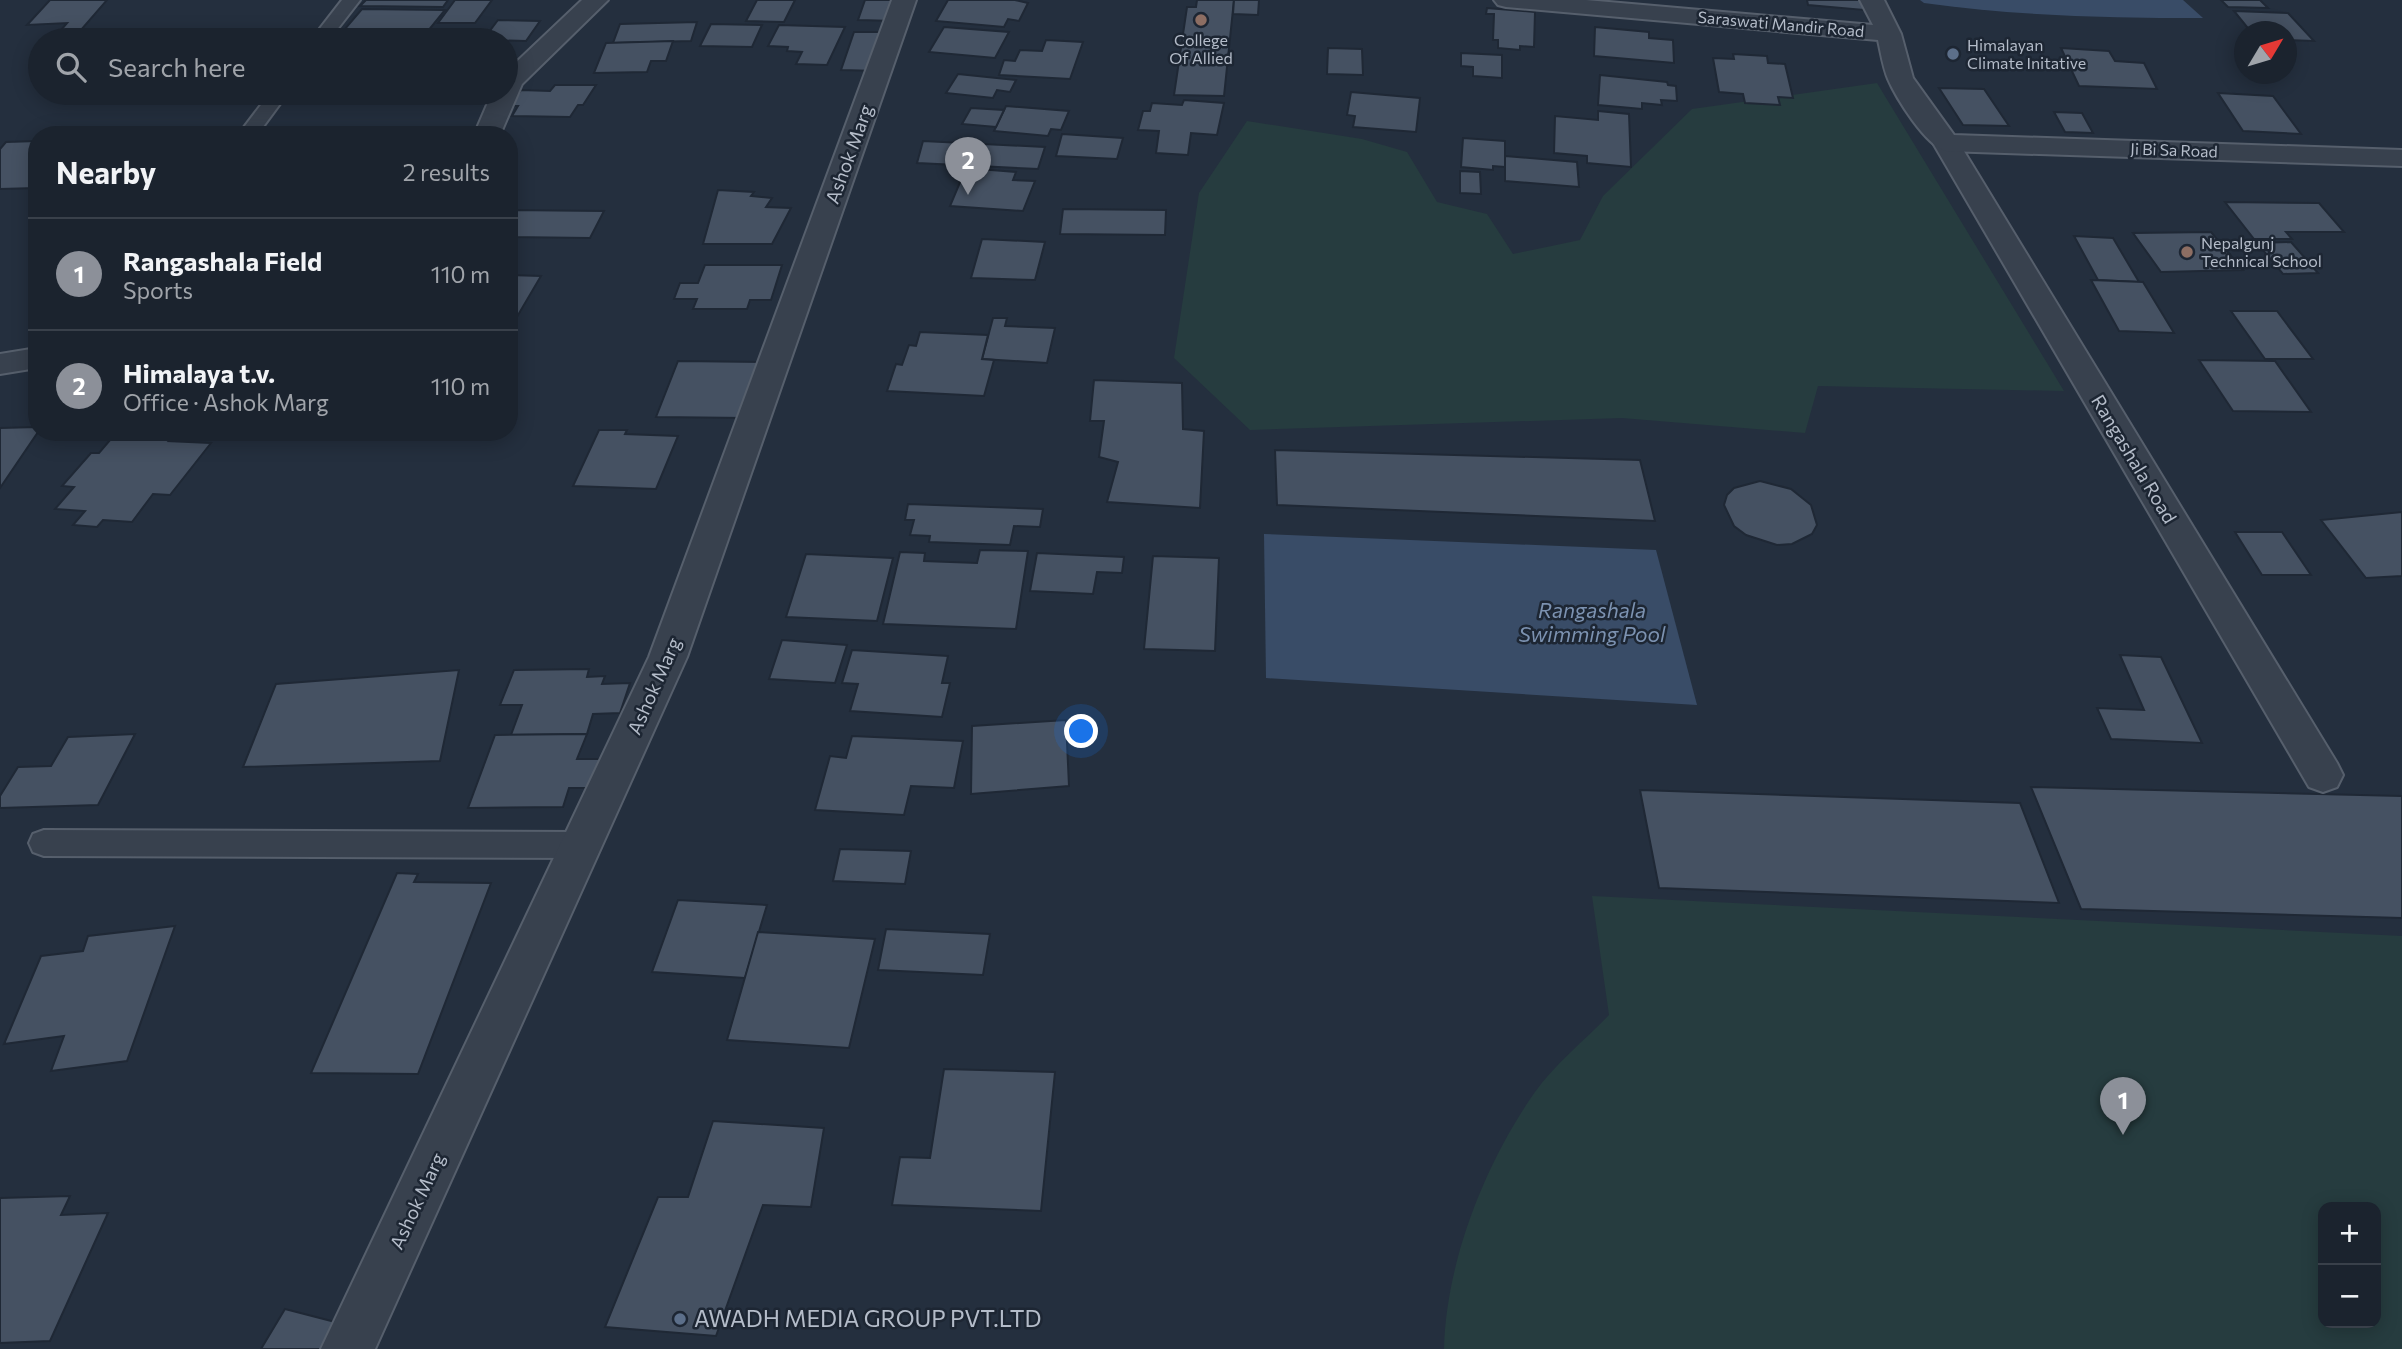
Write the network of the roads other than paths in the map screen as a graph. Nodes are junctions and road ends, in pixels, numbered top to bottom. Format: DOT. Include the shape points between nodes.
graph roads {
  1 [pos="351,0"];
  2 [pos="596,0"];
  3 [pos="904,0"];
  4 [pos="1506,0"];
  5 [pos="1872,0"];
  6 [pos="329,28"];
  7 [pos="1889,34"];
  8 [pos="518,74"];
  9 [pos="270,105"];
  10 [pos="500,105"];
  11 [pos="254,126"];
  12 [pos="491,126"];
  13 [pos="1946,143"];
  14 [pos="2402,158"];
  15 [pos="28,359"];
  16 [pos="0,364"];
  17 [pos="2323,775"];
  18 [pos="44,843"];
  19 [pos="582,845"];
  20 [pos="348,1349"];
  1 -- 6 [label="lane"];
  2 -- 8 [label="street"];
  3 -- 19 [label="street, Ashok Marg" via="668,657"];
  4 -- 7 [label="street, Saraswati Mandir Road"];
  5 -- 7 [label="street, Rangashala Road"];
  7 -- 13 [label="street, Rangashala Road" via="1900,78"];
  9 -- 11 [label="lane"];
  10 -- 12 [label="street"];
  13 -- 14 [label="street, Ji Bi Sa Road"];
  13 -- 17 [label="street, Rangashala Road"];
  15 -- 16 [label="street"];
  18 -- 19 [label="lane"];
  19 -- 20 [label="street, Ashok Marg"];
}
